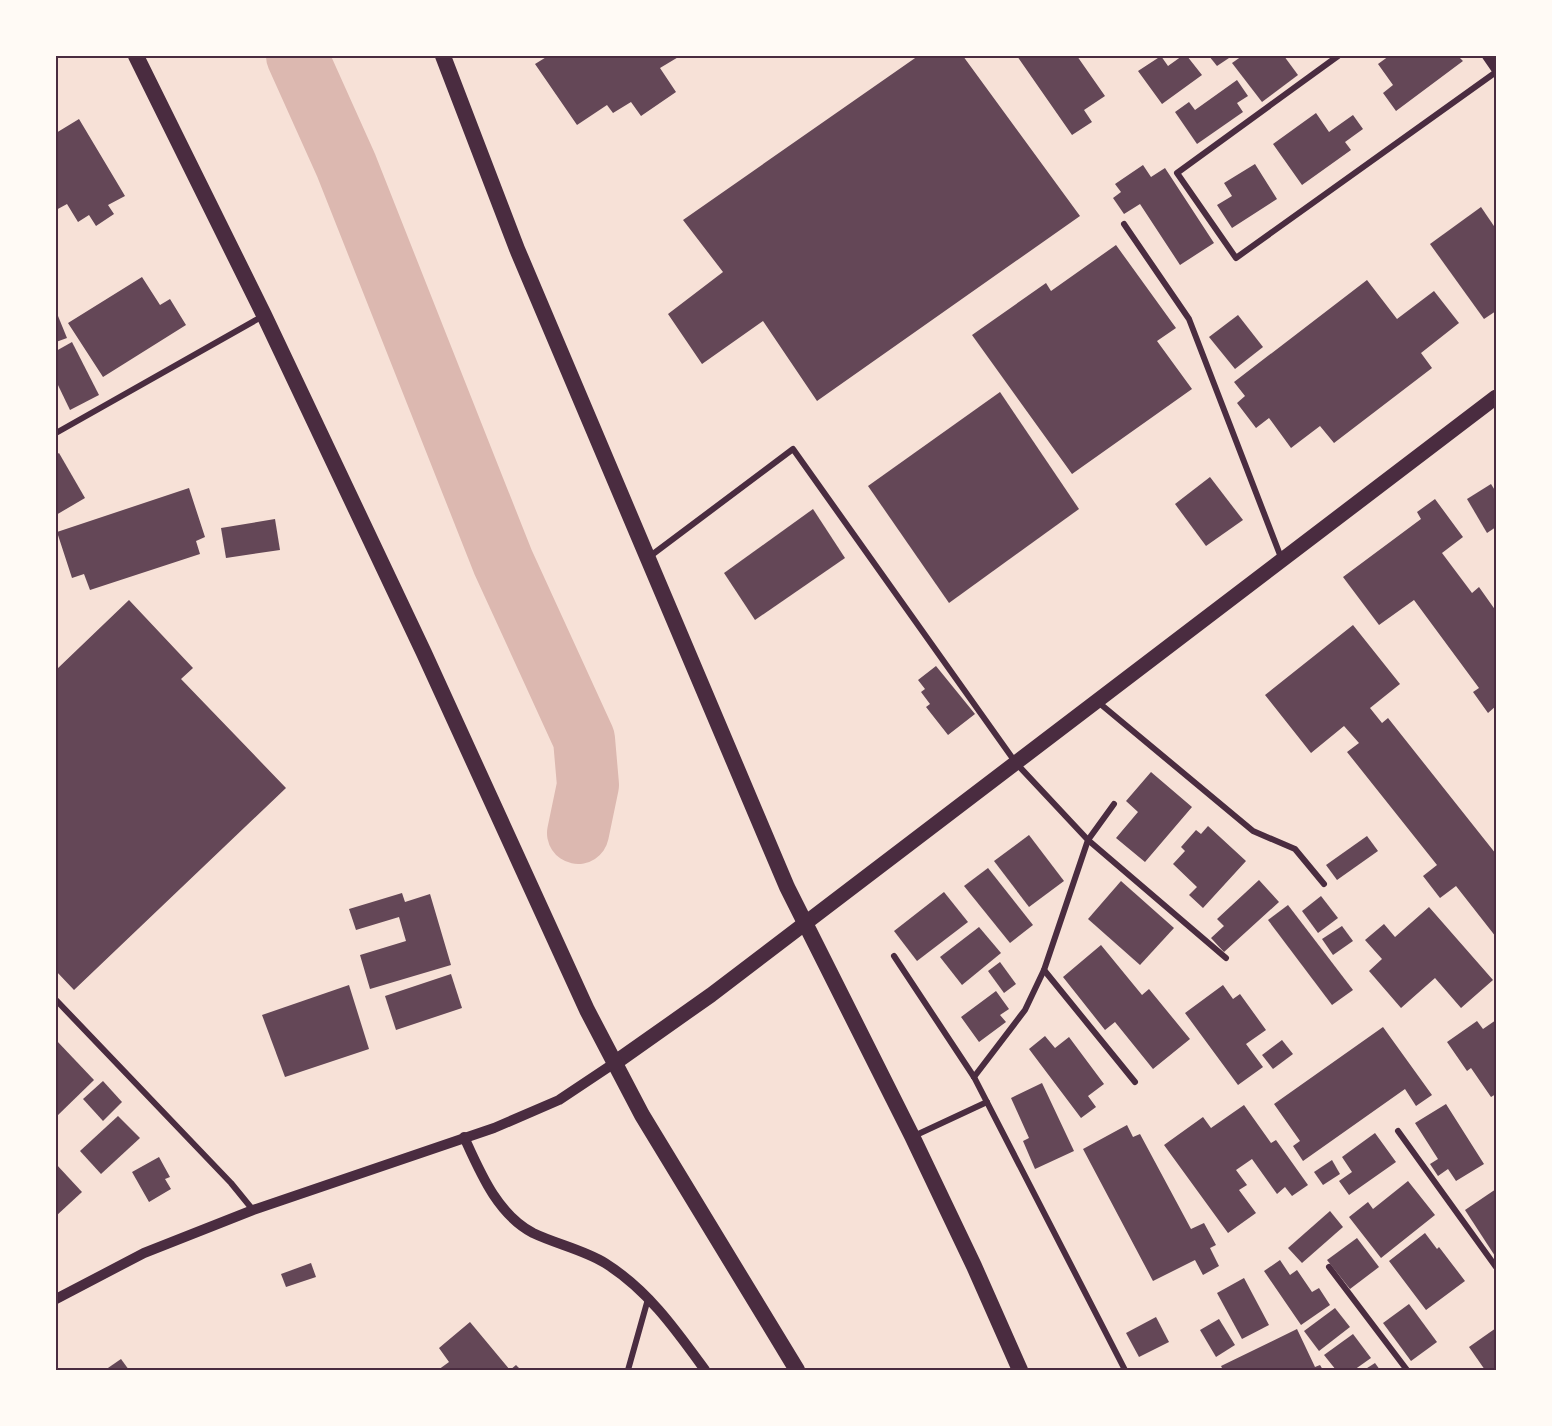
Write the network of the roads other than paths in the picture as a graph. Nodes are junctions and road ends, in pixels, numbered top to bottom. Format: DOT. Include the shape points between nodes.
graph roads {
  1 [pos="136,56"];
  2 [pos="443,56"];
  3 [pos="1338,56"];
  4 [pos="1487,56"];
  5 [pos="1497,70"];
  6 [pos="1124,224"];
  7 [pos="264,315"];
  8 [pos="1497,397"];
  9 [pos="56,433"];
  10 [pos="648,557"];
  11 [pos="1283,561"];
  12 [pos="1097,702"];
  13 [pos="1016,763"];
  14 [pos="1114,804"];
  15 [pos="1088,840"];
  16 [pos="1324,884"];
  17 [pos="806,922"];
  18 [pos="894,956"];
  19 [pos="1226,958"];
  20 [pos="1044,970"];
  21 [pos="56,1000"];
  22 [pos="616,1062"];
  23 [pos="974,1077"];
  24 [pos="1135,1082"];
  25 [pos="987,1102"];
  26 [pos="1398,1131"];
  27 [pos="912,1136"];
  28 [pos="464,1137"];
  29 [pos="253,1210"];
  30 [pos="1329,1267"];
  31 [pos="1497,1267"];
  32 [pos="648,1296"];
  33 [pos="56,1299"];
  34 [pos="703,1368"];
  35 [pos="628,1371"];
  36 [pos="797,1371"];
  37 [pos="1020,1371"];
  38 [pos="1125,1371"];
  39 [pos="1407,1371"];
  1 -- 7 [label="highway"];
  2 -- 10 [label="highway" via="517,249"];
  3 -- 5 [label="street" via="1177,173 1236,258"];
  4 -- 5 [label="street"];
  6 -- 11 [label="street" via="1188,319"];
  7 -- 9 [label="street"];
  7 -- 22 [label="highway" via="587,1010"];
  8 -- 11 [label="main road"];
  10 -- 13 [label="street" via="794,449"];
  10 -- 17 [label="highway" via="708,705"];
  11 -- 12 [label="main road"];
  12 -- 13 [label="main road"];
  12 -- 16 [label="street" via="1252,831 1295,849"];
  13 -- 15 [label="street"];
  13 -- 17 [label="main road"];
  14 -- 15 [label="street"];
  15 -- 19 [label="street"];
  15 -- 20 [label="street"];
  17 -- 22 [label="main road"];
  17 -- 27 [label="highway"];
  18 -- 23 [label="street"];
  20 -- 23 [label="street" via="1025,1010"];
  20 -- 24 [label="street"];
  21 -- 29 [label="street"];
  22 -- 28 [label="street" via="559,1100"];
  22 -- 36 [label="highway" via="642,1115"];
  23 -- 25 [label="street"];
  25 -- 27 [label="street"];
  25 -- 38 [label="street"];
  26 -- 31 [label="street"];
  27 -- 37 [label="highway"];
  28 -- 29 [label="street"];
  28 -- 32 [label="street" via="484,1181 510,1214 531,1232 604,1263"];
  29 -- 33 [label="street" via="144,1253"];
  30 -- 39 [label="street"];
  32 -- 34 [label="street"];
  32 -- 35 [label="street"];
}
